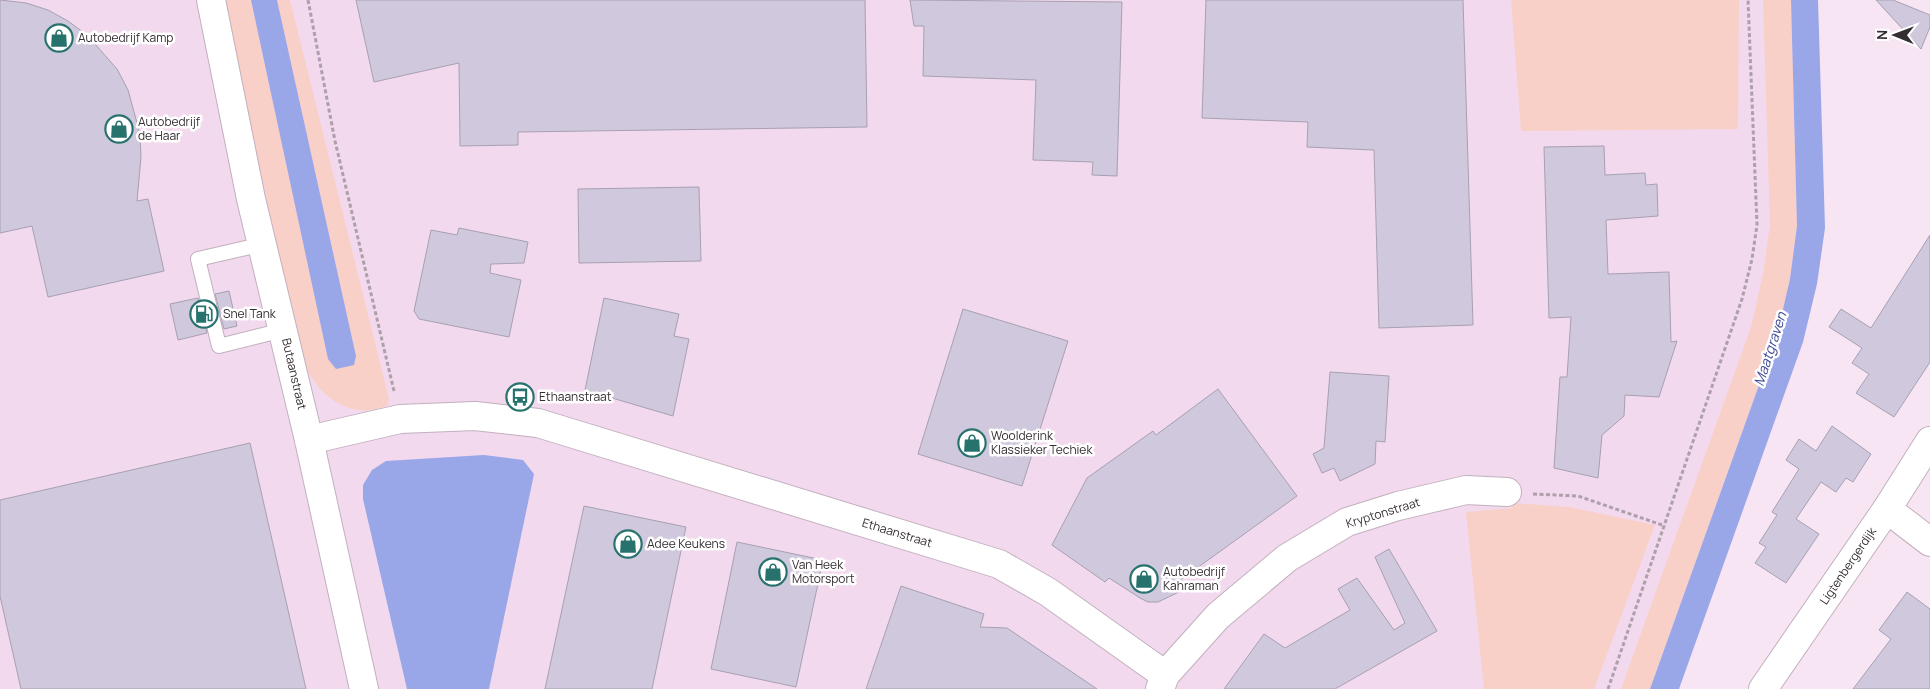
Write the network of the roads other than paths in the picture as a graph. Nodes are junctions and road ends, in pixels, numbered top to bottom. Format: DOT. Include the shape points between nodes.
graph roads {
  1 [pos="211,0"];
  2 [pos="263,244"];
  3 [pos="283,330"];
  4 [pos="310,440"];
  5 [pos="1930,441"];
  6 [pos="1508,492"];
  7 [pos="1886,509"];
  8 [pos="1930,542"];
  9 [pos="1163,682"];
  10 [pos="364,689"];
  11 [pos="1763,689"];
  1 -- 2 [label="street, Butaanstraat"];
  2 -- 3 [label="street, Butaanstraat"];
  2 -- 3 [label="lane" via="198,259 218,346"];
  3 -- 4 [label="street, Butaanstraat"];
  4 -- 9 [label="street, Ethaanstraat" via="400,419 475,416 538,423 999,564 1048,592"];
  4 -- 10 [label="street, Butaanstraat"];
  5 -- 7 [label="street, Ligtenbergerdijk"];
  6 -- 9 [label="street, Kryptonstraat" via="1466,490 1347,522 1287,558 1218,616"];
  7 -- 8 [label="street"];
  7 -- 11 [label="street, Ligtenbergerdijk"];
}
